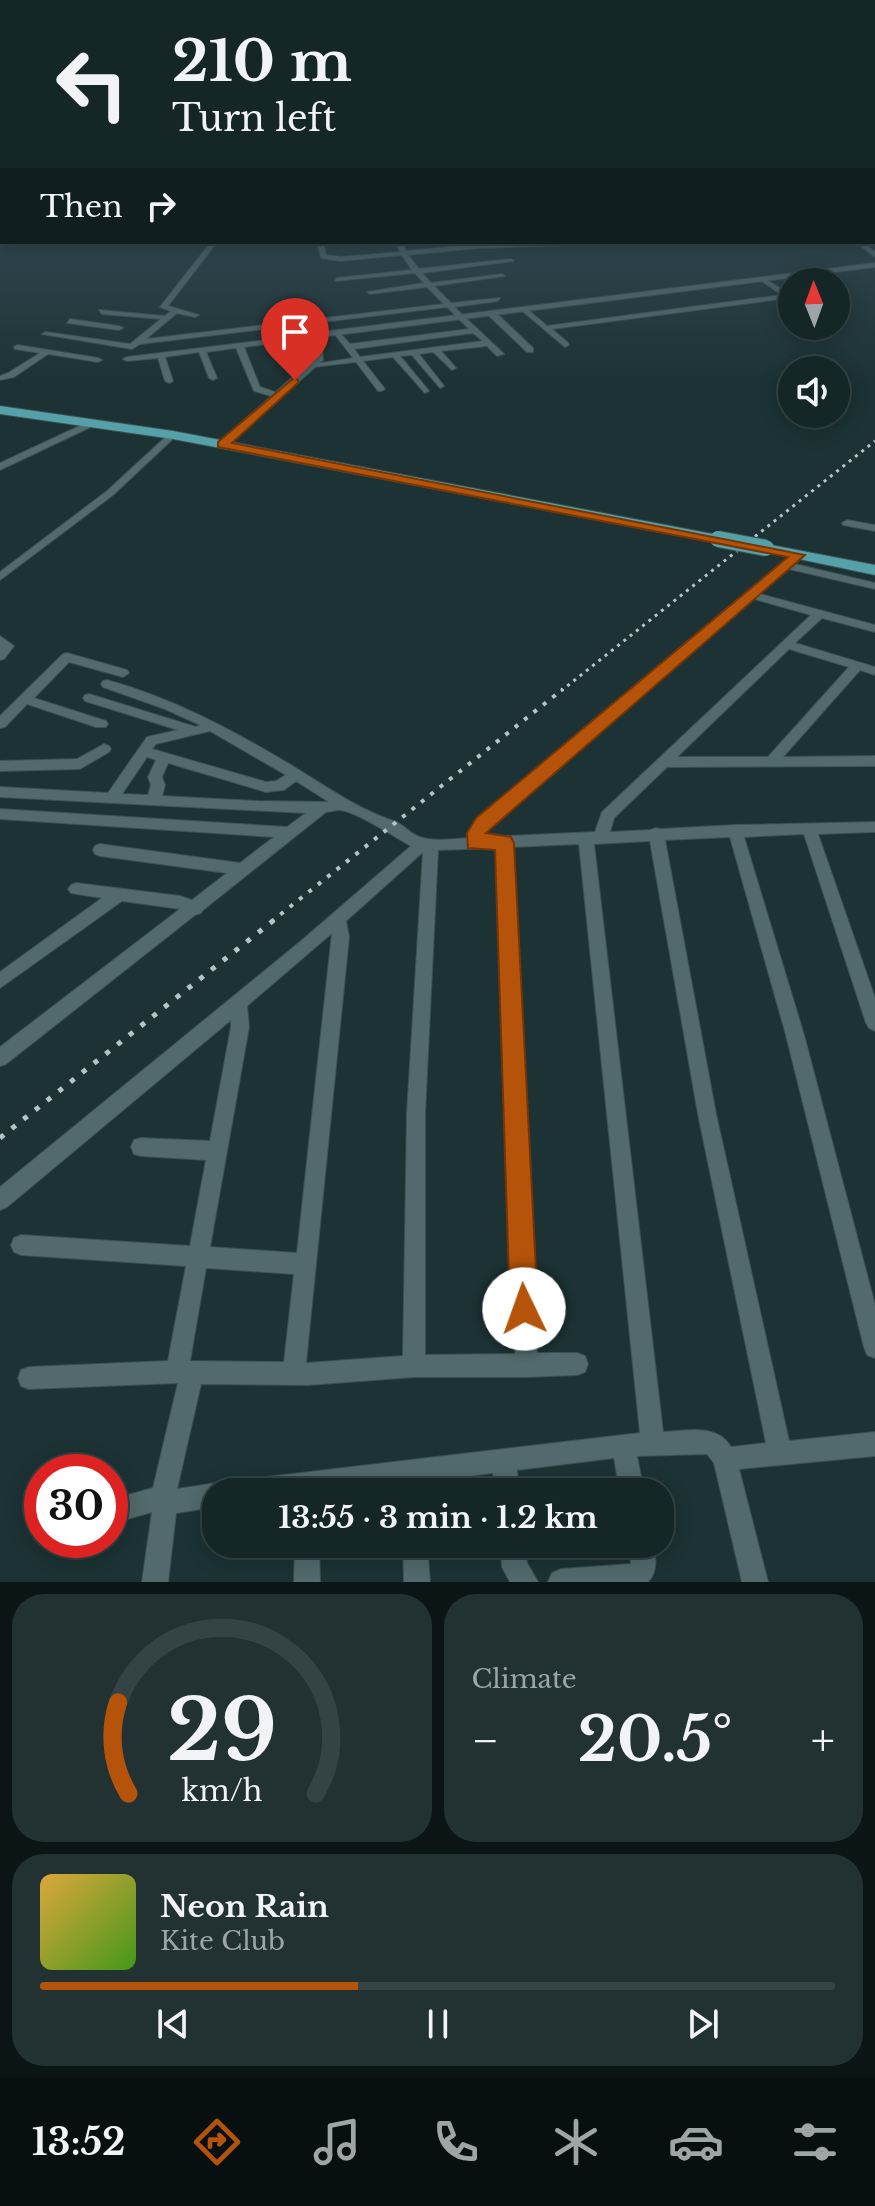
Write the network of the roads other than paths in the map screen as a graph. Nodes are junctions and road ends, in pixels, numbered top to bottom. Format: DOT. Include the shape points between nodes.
graph roads {
  1 [pos="212,244"];
  2 [pos="320,244"];
  3 [pos="373,244"];
  4 [pos="399,244"];
  5 [pos="434,244"];
  6 [pos="517,244"];
  7 [pos="462,246"];
  8 [pos="439,251"];
  9 [pos="422,253"];
  10 [pos="402,255"];
  11 [pos="345,256"];
  12 [pos="376,256"];
  13 [pos="511,261"];
  14 [pos="875,265"];
  15 [pos="457,267"];
  16 [pos="438,269"];
  17 [pos="418,272"];
  18 [pos="502,276"];
  19 [pos="358,278"];
  20 [pos="762,279"];
  21 [pos="337,280"];
  22 [pos="471,280"];
  23 [pos="453,282"];
  24 [pos="431,285"];
  25 [pos="778,289"];
  26 [pos="370,292"];
  27 [pos="498,299"];
  28 [pos="778,299"];
  29 [pos="474,302"];
  30 [pos="450,305"];
  31 [pos="524,309"];
  32 [pos="386,312"];
  33 [pos="491,313"];
  34 [pos="134,315"];
  35 [pos="171,315"];
  36 [pos="195,315"];
  37 [pos="463,317"];
  38 [pos="70,321"];
  39 [pos="85,323"];
  40 [pos="306,323"];
  41 [pos="397,325"];
  42 [pos="119,328"];
  43 [pos="546,328"];
  44 [pos="476,330"];
  45 [pos="337,332"];
  46 [pos="46,334"];
  47 [pos="316,336"];
  48 [pos="69,338"];
  49 [pos="405,339"];
  50 [pos="141,342"];
  51 [pos="101,343"];
  52 [pos="489,343"];
  53 [pos="239,345"];
  54 [pos="565,345"];
  55 [pos="18,347"];
  56 [pos="348,347"];
  57 [pos="202,350"];
  58 [pos="435,350"];
  59 [pos="530,350"];
  60 [pos="47,352"];
  61 [pos="416,352"];
  62 [pos="500,354"];
  63 [pos="161,355"];
  64 [pos="395,355"];
  65 [pos="127,359"];
  66 [pos="98,360"];
  67 [pos="359,360"];
  68 [pos="313,365"];
  69 [pos="452,368"];
  70 [pos="0,378"];
  71 [pos="213,378"];
  72 [pos="169,381"];
  73 [pos="440,386"];
  74 [pos="381,389"];
  75 [pos="425,391"];
  76 [pos="278,396"];
  77 [pos="0,408"];
  78 [pos="92,424"];
  79 [pos="173,435"];
  80 [pos="223,444"];
  81 [pos="0,467"];
  82 [pos="847,523"];
  83 [pos="875,528"];
  84 [pos="793,560"];
  85 [pos="875,570"];
  86 [pos="0,577"];
  87 [pos="875,586"];
  88 [pos="753,595"];
  89 [pos="819,614"];
  90 [pos="875,629"];
  91 [pos="0,640"];
  92 [pos="788,645"];
  93 [pos="0,656"];
  94 [pos="857,666"];
  95 [pos="875,671"];
  96 [pos="123,673"];
  97 [pos="107,684"];
  98 [pos="89,698"];
  99 [pos="24,699"];
  100 [pos="0,724"];
  101 [pos="101,724"];
  102 [pos="210,725"];
  103 [pos="196,732"];
  104 [pos="104,749"];
  105 [pos="145,752"];
  106 [pos="164,757"];
  107 [pos="875,761"];
  108 [pos="665,762"];
  109 [pos="771,762"];
  110 [pos="0,766"];
  111 [pos="296,775"];
  112 [pos="0,792"];
  113 [pos="112,798"];
  114 [pos="153,801"];
  115 [pos="344,804"];
  116 [pos="322,808"];
  117 [pos="0,814"];
  118 [pos="809,828"];
  119 [pos="735,830"];
  120 [pos="874,830"];
  121 [pos="291,833"];
  122 [pos="656,833"];
  123 [pos="594,839"];
  124 [pos="474,843"];
  125 [pos="504,843"];
  126 [pos="427,844"];
  127 [pos="100,850"];
  128 [pos="245,870"];
  129 [pos="76,889"];
  130 [pos="121,893"];
  131 [pos="195,909"];
  132 [pos="338,919"];
  133 [pos="0,981"];
  134 [pos="238,1002"];
  135 [pos="875,1023"];
  136 [pos="0,1058"];
  137 [pos="141,1147"];
  138 [pos="216,1151"];
  139 [pos="0,1200"];
  140 [pos="21,1245"];
  141 [pos="197,1259"];
  142 [pos="305,1264"];
  143 [pos="875,1347"];
  144 [pos="577,1364"];
  145 [pos="414,1366"];
  146 [pos="527,1366"];
  147 [pos="177,1372"];
  148 [pos="294,1374"];
  149 [pos="29,1378"];
  150 [pos="653,1444"];
  151 [pos="875,1444"];
  152 [pos="623,1445"];
  153 [pos="780,1454"];
  154 [pos="725,1459"];
  155 [pos="504,1460"];
  156 [pos="428,1478"];
  157 [pos="506,1478"];
  158 [pos="629,1478"];
  159 [pos="202,1497"];
  160 [pos="128,1507"];
  161 [pos="307,1558"];
  162 [pos="416,1558"];
  163 [pos="514,1558"];
  164 [pos="643,1558"];
  165 [pos="155,1582"];
  166 [pos="307,1582"];
  167 [pos="417,1582"];
  168 [pos="525,1582"];
  169 [pos="561,1582"];
  170 [pos="755,1582"];
  1 -- 35 [label="street" via="164,307"];
  2 -- 11 [label="street" via="323,257"];
  3 -- 12 [label="street"];
  4 -- 10 [label="street"];
  5 -- 8 [label="street"];
  6 -- 7 [label="street"];
  7 -- 8 [label="street"];
  8 -- 9 [label="street"];
  8 -- 15 [label="street"];
  9 -- 10 [label="street"];
  9 -- 16 [label="street"];
  10 -- 12 [label="street"];
  10 -- 17 [label="street"];
  11 -- 12 [label="street"];
  11 -- 19 [label="street"];
  13 -- 15 [label="street"];
  14 -- 20 [label="street"];
  15 -- 16 [label="street"];
  15 -- 22 [label="street"];
  16 -- 17 [label="street"];
  16 -- 23 [label="street"];
  17 -- 19 [label="street"];
  17 -- 24 [label="street"];
  18 -- 22 [label="street"];
  19 -- 21 [label="street"];
  19 -- 26 [label="street"];
  20 -- 25 [label="street"];
  20 -- 31 [label="street"];
  22 -- 23 [label="street"];
  23 -- 24 [label="street"];
  23 -- 29 [label="street"];
  24 -- 26 [label="street"];
  24 -- 30 [label="street"];
  26 -- 32 [label="street"];
  27 -- 29 [label="street"];
  28 -- 43 [label="street"];
  29 -- 30 [label="street"];
  30 -- 32 [label="street"];
  30 -- 37 [label="street"];
  31 -- 33 [label="street"];
  31 -- 43 [label="street"];
  32 -- 40 [label="street"];
  32 -- 41 [label="street"];
  33 -- 37 [label="street"];
  33 -- 59 [label="street"];
  34 -- 35 [label="street"];
  34 -- 39 [label="street" via="106,310"];
  34 -- 42 [label="street"];
  35 -- 36 [label="street"];
  35 -- 50 [label="street"];
  37 -- 41 [label="street"];
  37 -- 44 [label="street"];
  38 -- 39 [label="street"];
  39 -- 42 [label="street"];
  40 -- 47 [label="street"];
  40 -- 50 [label="street"];
  41 -- 45 [label="street"];
  42 -- 51 [label="street"];
  43 -- 54 [label="street"];
  44 -- 49 [label="street"];
  44 -- 52 [label="street"];
  45 -- 47 [label="street"];
  45 -- 56 [label="street"];
  46 -- 48 [label="street"];
  47 -- 53 [label="street"];
  47 -- 68 [label="street" via="321,355"];
  48 -- 51 [label="street"];
  48 -- 60 [label="street"];
  49 -- 56 [label="street"];
  49 -- 61 [label="street"];
  50 -- 51 [label="street" via="132,347"];
  52 -- 58 [label="street"];
  52 -- 62 [label="street"];
  53 -- 57 [label="street"];
  53 -- 76 [label="street" via="257,389"];
  55 -- 60 [label="street"];
  56 -- 67 [label="street"];
  57 -- 63 [label="street"];
  57 -- 71 [label="street"];
  58 -- 61 [label="street"];
  58 -- 69 [label="street"];
  60 -- 66 [label="street"];
  60 -- 70 [label="street"];
  61 -- 64 [label="street"];
  61 -- 73 [label="street"];
  63 -- 65 [label="street"];
  63 -- 72 [label="street"];
  64 -- 67 [label="street"];
  64 -- 75 [label="street"];
  67 -- 68 [label="street"];
  67 -- 74 [label="street"];
  68 -- 76 [label="street"];
  76 -- 80 [label="street"];
  77 -- 78 [label="main road"];
  78 -- 79 [label="main road"];
  78 -- 81 [label="street"];
  79 -- 80 [label="main road"];
  79 -- 86 [label="street" via="110,493"];
  80 -- 84 [label="main road, bridge" via="766,548"];
  82 -- 83 [label="street"];
  84 -- 85 [label="main road"];
  84 -- 87 [label="street"];
  84 -- 88 [label="street"];
  88 -- 89 [label="street"];
  88 -- 124 [label="street" via="483,823"];
  89 -- 90 [label="street"];
  89 -- 92 [label="street"];
  91 -- 93 [label="street" via="8,646"];
  92 -- 94 [label="street"];
  92 -- 108 [label="street"];
  94 -- 95 [label="street"];
  94 -- 109 [label="street"];
  96 -- 99 [label="street" via="71,656"];
  97 -- 102 [label="street" via="164,701"];
  98 -- 103 [label="street"];
  99 -- 100 [label="street"];
  99 -- 101 [label="street"];
  102 -- 103 [label="street"];
  102 -- 111 [label="street"];
  103 -- 105 [label="street" via="158,737"];
  104 -- 110 [label="street" via="80,764"];
  105 -- 106 [label="street"];
  105 -- 113 [label="street"];
  106 -- 111 [label="street" via="266,787"];
  106 -- 114 [label="street"];
  107 -- 109 [label="street"];
  108 -- 109 [label="street"];
  108 -- 123 [label="street" via="607,816"];
  111 -- 115 [label="street"];
  112 -- 113 [label="street"];
  113 -- 114 [label="street"];
  114 -- 116 [label="street"];
  115 -- 116 [label="street"];
  115 -- 126 [label="street"];
  116 -- 121 [label="street"];
  117 -- 121 [label="street"];
  118 -- 119 [label="street"];
  118 -- 120 [label="street"];
  118 -- 135 [label="street"];
  119 -- 122 [label="street"];
  119 -- 143 [label="street" via="795,1035"];
  121 -- 128 [label="street"];
  122 -- 123 [label="street"];
  122 -- 153 [label="street" via="707,1114"];
  123 -- 125 [label="street"];
  123 -- 150 [label="street"];
  124 -- 125 [label="street"];
  124 -- 126 [label="street"];
  125 -- 146 [label="street"];
  126 -- 132 [label="street"];
  126 -- 145 [label="street" via="416,1113"];
  127 -- 128 [label="street"];
  128 -- 131 [label="street"];
  129 -- 130 [label="street"];
  130 -- 131 [label="street"];
  130 -- 133 [label="street"];
  131 -- 136 [label="street"];
  132 -- 134 [label="street"];
  132 -- 142 [label="street" via="341,937"];
  134 -- 138 [label="street" via="240,1027"];
  134 -- 139 [label="street"];
  137 -- 138 [label="street"];
  138 -- 141 [label="street"];
  140 -- 141 [label="street"];
  141 -- 142 [label="street"];
  141 -- 147 [label="street"];
  142 -- 148 [label="street"];
  144 -- 146 [label="street"];
  145 -- 146 [label="street"];
  145 -- 148 [label="street"];
  147 -- 148 [label="street"];
  147 -- 149 [label="street"];
  147 -- 160 [label="street" via="191,1376 163,1497"];
  150 -- 152 [label="street"];
  150 -- 154 [label="street" via="710,1442"];
  151 -- 153 [label="street"];
  152 -- 155 [label="street"];
  152 -- 158 [label="street"];
  153 -- 154 [label="street"];
  154 -- 170 [label="street"];
  155 -- 156 [label="street"];
  155 -- 157 [label="street"];
  159 -- 165 [label="street" via="165,1503"];
  161 -- 166 [label="street"];
  162 -- 167 [label="street"];
  163 -- 168 [label="street"];
  164 -- 169 [label="street" via="642,1571 635,1576"];
}
